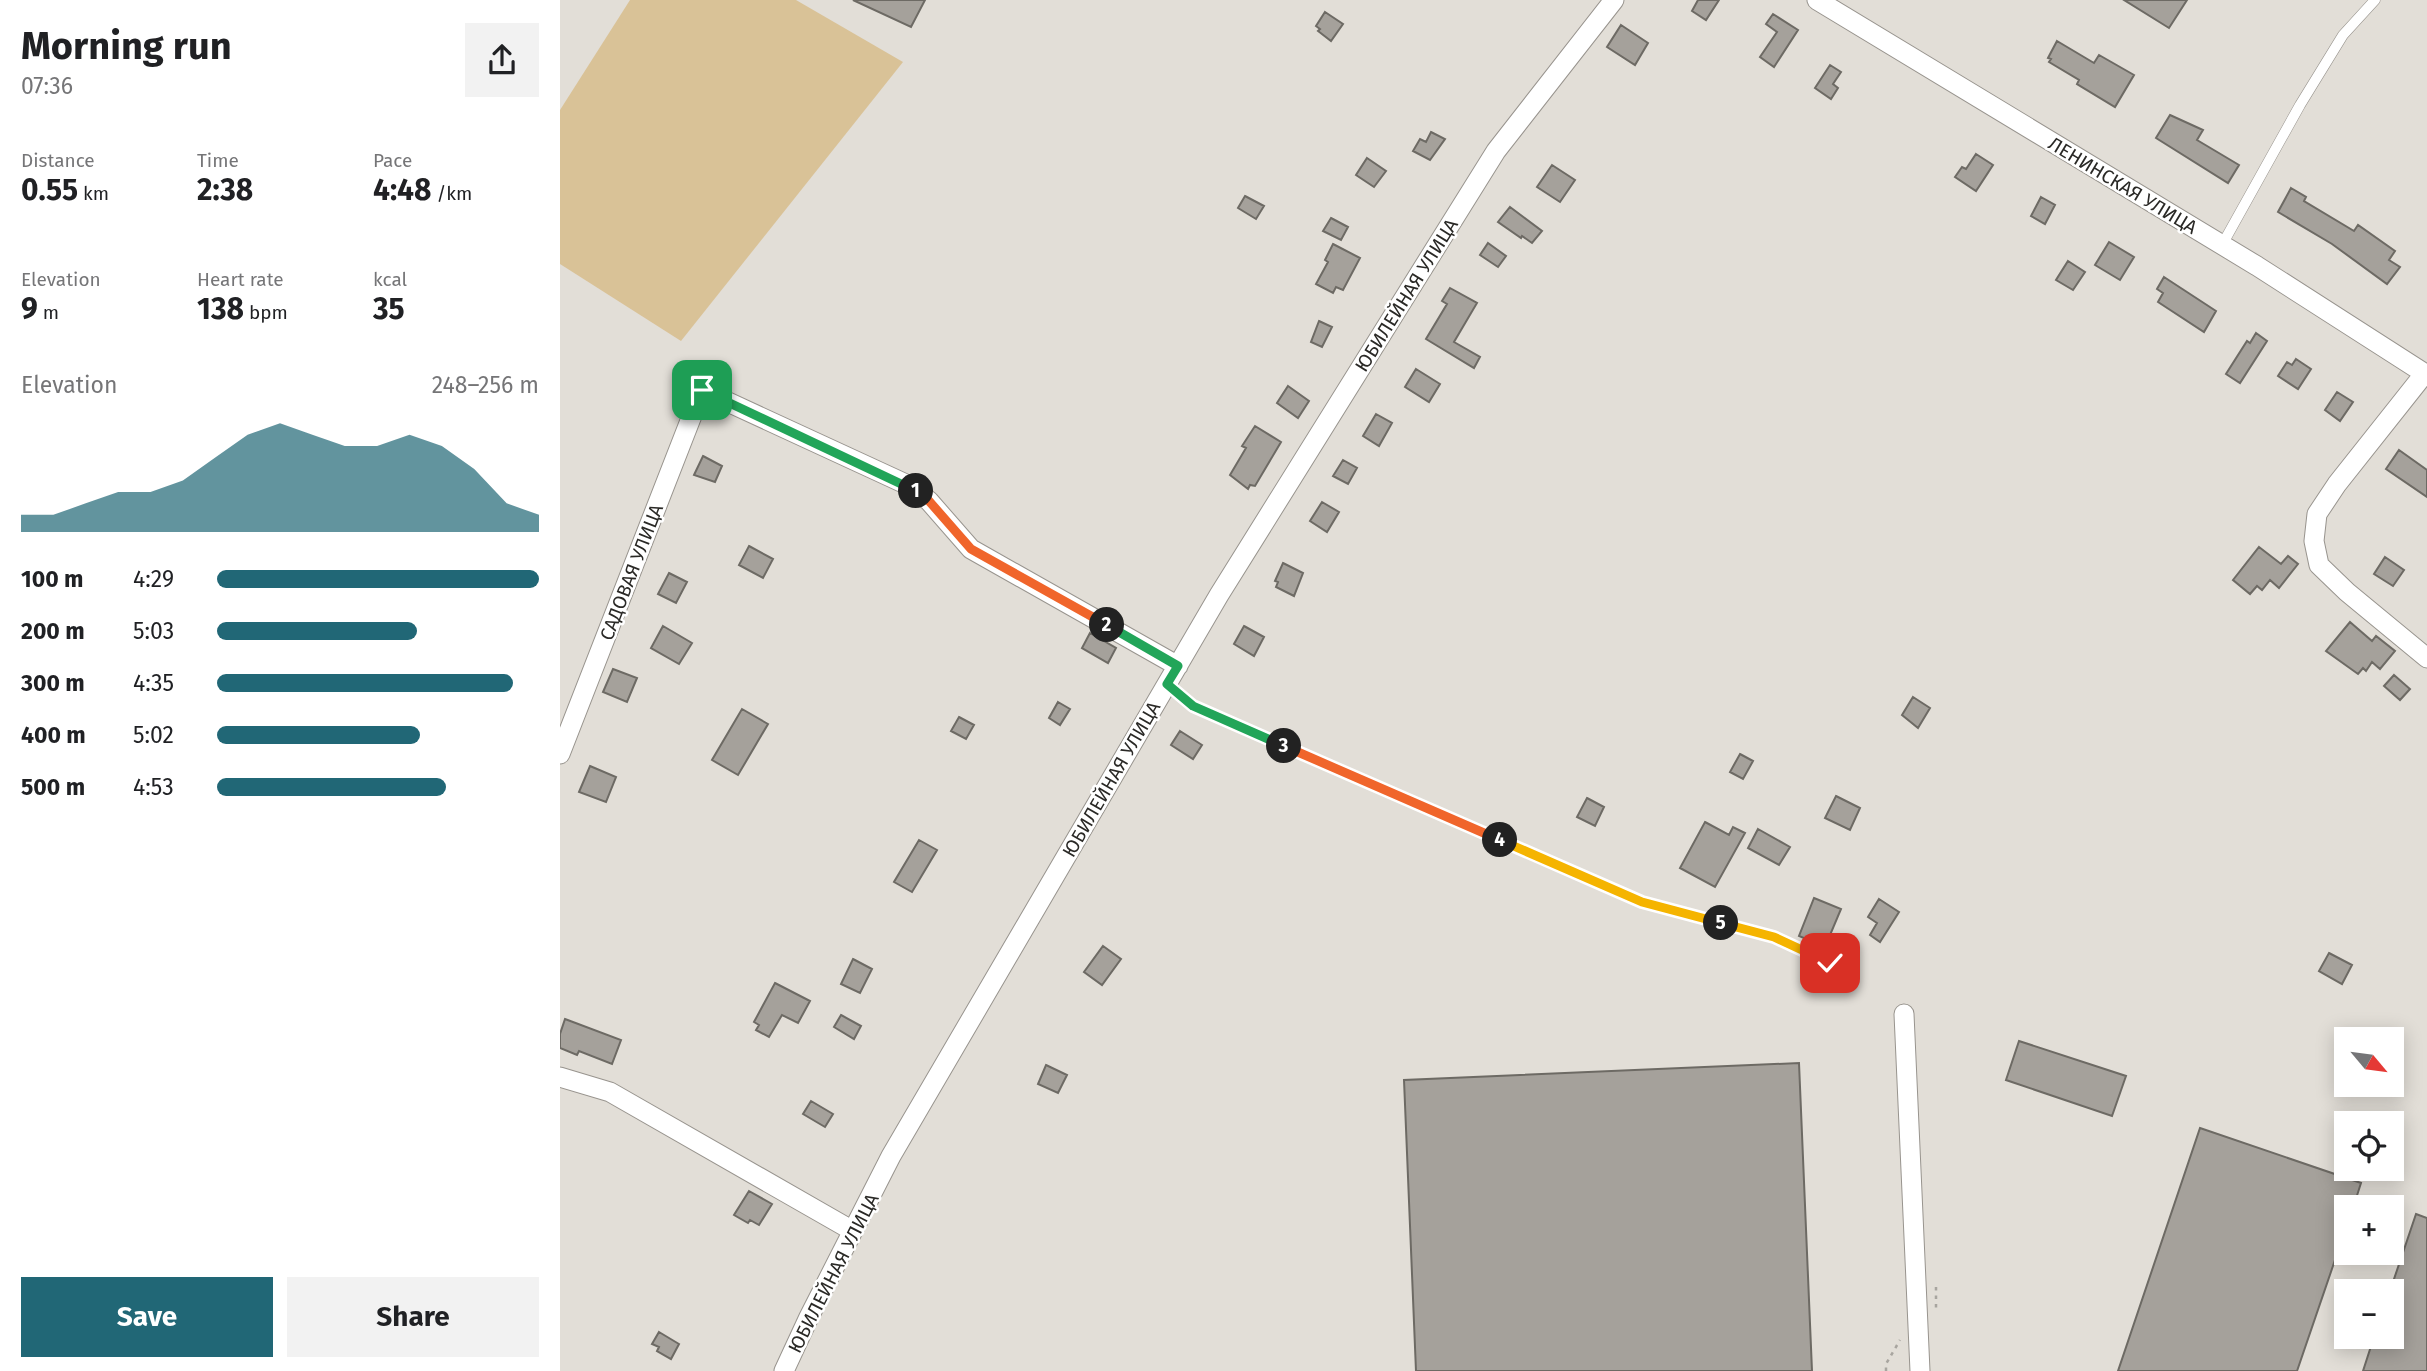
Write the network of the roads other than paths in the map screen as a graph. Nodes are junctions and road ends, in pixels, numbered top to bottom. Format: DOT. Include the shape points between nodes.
graph roads {
  1 [pos="1614,0"];
  2 [pos="1817,0"];
  3 [pos="2375,0"];
  4 [pos="2222,245"];
  5 [pos="2426,374"];
  6 [pos="2427,658"];
  7 [pos="1178,666"];
  8 [pos="1167,684"];
  9 [pos="560,754"];
  10 [pos="1830,963"];
  11 [pos="1904,1014"];
  12 [pos="560,1077"];
  13 [pos="853,1231"];
  14 [pos="784,1371"];
  15 [pos="1920,1371"];
  1 -- 7 [label="street, ЮБИЛЕЙНАЯ УЛИЦА" via="1496,151"];
  2 -- 4 [label="street, ЛЕНИНСКАЯ УЛИЦА"];
  3 -- 4 [label="lane" via="2343,35"];
  4 -- 5 [label="street, ЛЕНИНСКАЯ УЛИЦА"];
  5 -- 6 [label="street" via="2337,484 2317,514 2314,541 2319,565"];
  7 -- 8 [label="street, ЮБИЛЕЙНАЯ УЛИЦА"];
  7 -- 9 [label="street, САДОВАЯ УЛИЦА" via="971,549 910,486 702,390"];
  8 -- 10 [label="lane" via="1193,706 1642,902 1774,937"];
  8 -- 13 [label="street, ЮБИЛЕЙНАЯ УЛИЦА" via="898,1144"];
  11 -- 15 [label="street"];
  12 -- 13 [label="street" via="610,1092"];
  13 -- 14 [label="street, ЮБИЛЕЙНАЯ УЛИЦА"];
}
